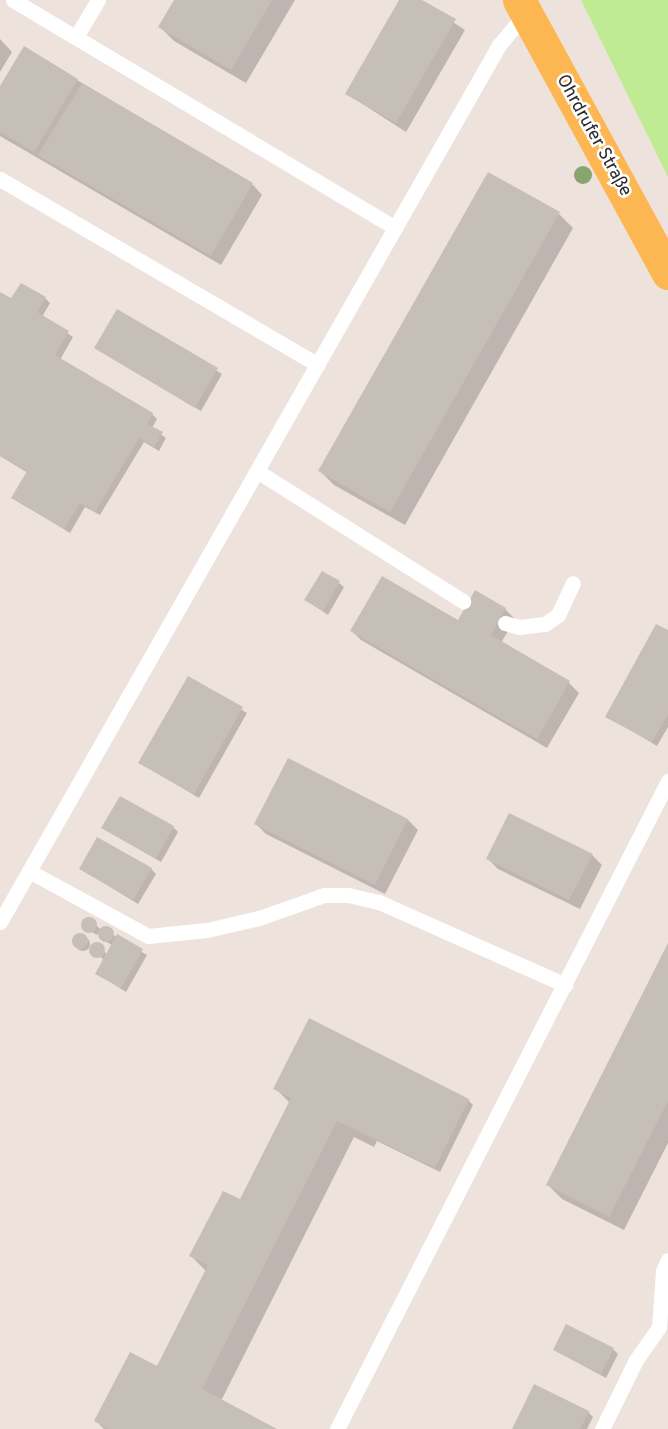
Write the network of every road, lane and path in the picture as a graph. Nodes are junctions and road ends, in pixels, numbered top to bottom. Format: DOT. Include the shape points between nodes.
graph roads {
  1 [pos="13,0"];
  2 [pos="98,0"];
  3 [pos="522,7"];
  4 [pos="76,37"];
  5 [pos="0,179"];
  6 [pos="395,228"];
  7 [pos="668,273"];
  8 [pos="318,365"];
  9 [pos="257,471"];
  10 [pos="573,583"];
  11 [pos="463,601"];
  12 [pos="505,623"];
  13 [pos="668,781"];
  14 [pos="29,872"];
  15 [pos="0,922"];
  16 [pos="565,985"];
  17 [pos="668,1260"];
  18 [pos="337,1429"];
  19 [pos="602,1429"];
  1 -- 4 [label="lane"];
  2 -- 4 [label="lane"];
  3 -- 6 [label="lane"];
  3 -- 7 [label="main road, Ohrdrufer Straße"];
  4 -- 6 [label="lane"];
  5 -- 8 [label="lane"];
  6 -- 8 [label="lane"];
  8 -- 9 [label="lane"];
  9 -- 11 [label="lane"];
  9 -- 14 [label="lane"];
  10 -- 12 [label="lane" via="558,615 545,624 519,627"];
  13 -- 16 [label="lane"];
  14 -- 15 [label="lane"];
  14 -- 16 [label="lane" via="148,936 207,930 259,918 324,895 348,895 380,902"];
  16 -- 18 [label="lane"];
  17 -- 19 [label="lane" via="663,1272 658,1327 636,1360"];
}
